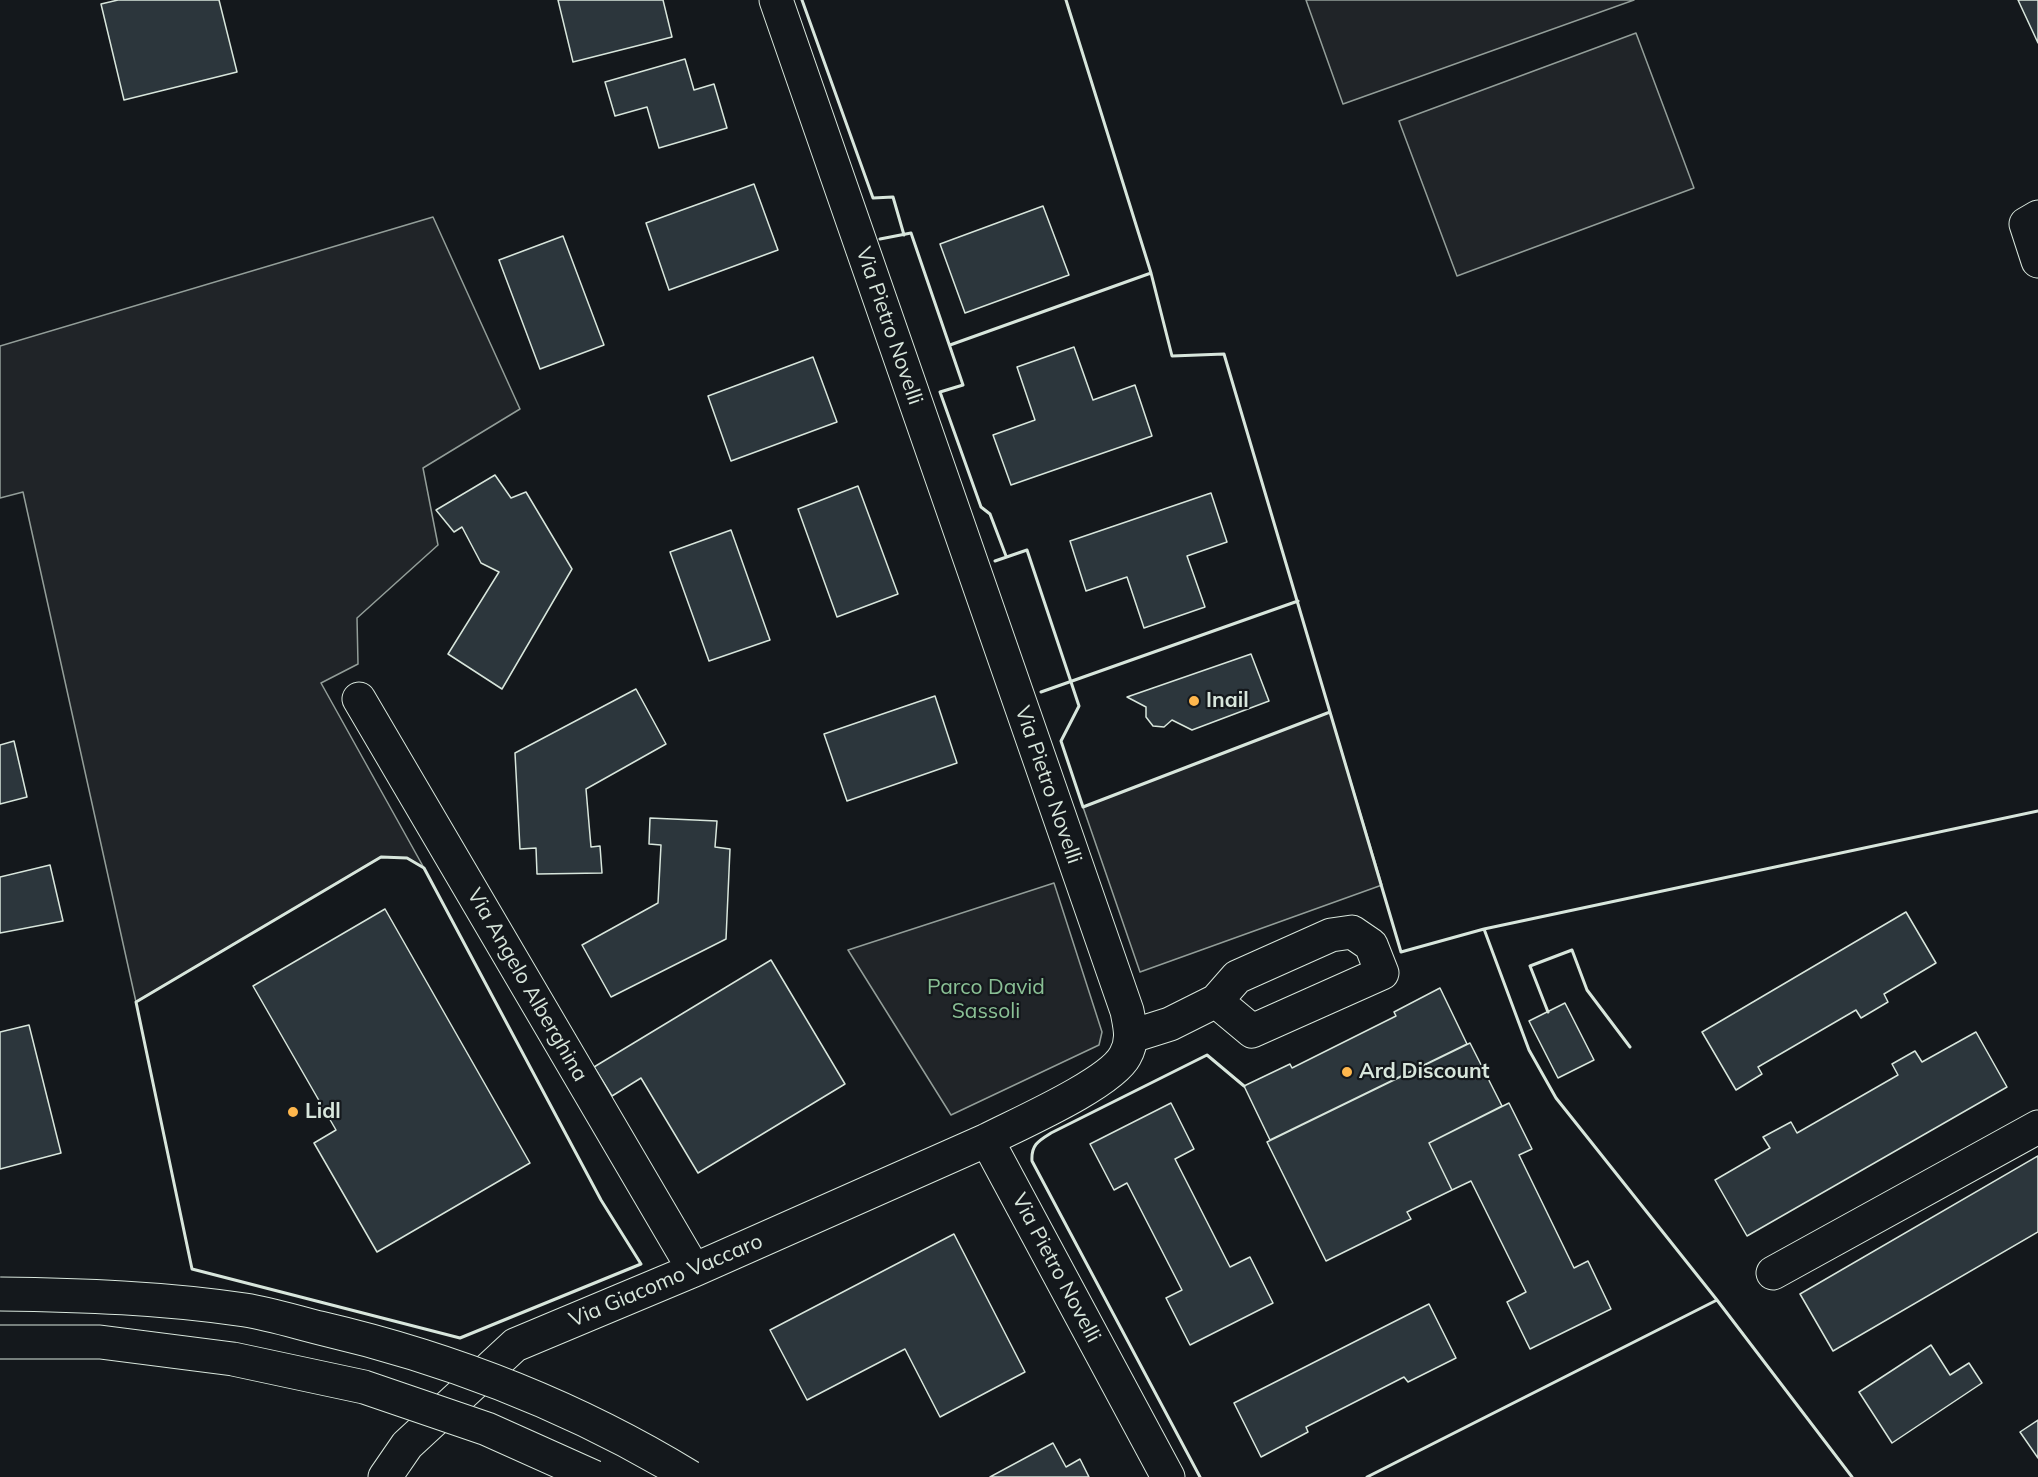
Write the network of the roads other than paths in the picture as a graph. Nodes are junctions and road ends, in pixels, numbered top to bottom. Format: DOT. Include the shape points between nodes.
graph roads {
  1 [pos="776,0"];
  2 [pos="2038,217"];
  3 [pos="2038,261"];
  4 [pos="359,699"];
  5 [pos="1216,1001"];
  6 [pos="1132,1036"];
  7 [pos="2038,1127"];
  8 [pos="987,1140"];
  9 [pos="694,1270"];
  10 [pos="1773,1273"];
  11 [pos="0,1294"];
  12 [pos="0,1342"];
  13 [pos="386,1477"];
  14 [pos="594,1477"];
  15 [pos="690,1477"];
  16 [pos="1168,1477"];
  1 -- 6 [label="street, Via Pietro Novelli"];
  2 -- 3 [label="street" via="2026,224"];
  4 -- 9 [label="street, Via Angelo Alberghina"];
  5 -- 6 [label="street" via="1170,1024"];
  6 -- 8 [label="street" via="1125,1057 1100,1080"];
  7 -- 10 [label="street"];
  8 -- 9 [label="street, Via Giacomo Vaccaro"];
  8 -- 16 [label="street, Via Pietro Novelli"];
  9 -- 13 [label="street, Via Giacomo Vaccaro" via="515,1345 407,1445"];
  11 -- 15 [label="street, bridge" via="104,1295 246,1310 373,1340 508,1384 631,1441"];
  12 -- 14 [label="street, bridge" via="111,1343 233,1359 364,1388 487,1429"];
}
